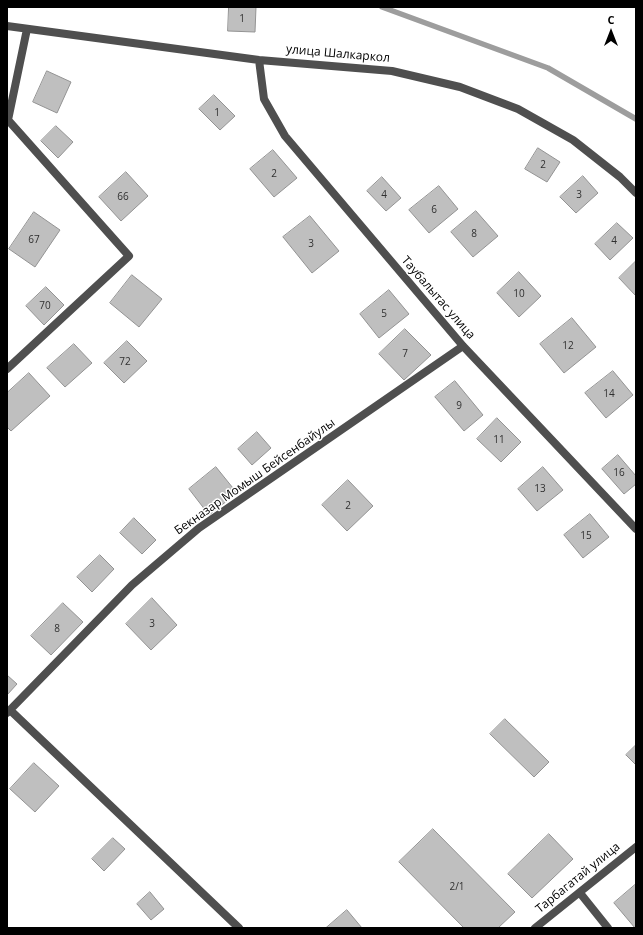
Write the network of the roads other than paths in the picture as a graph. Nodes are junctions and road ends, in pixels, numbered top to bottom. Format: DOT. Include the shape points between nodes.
graph roads {
  1 [pos="7,26"];
  2 [pos="27,28"];
  3 [pos="259,60"];
  4 [pos="636,193"];
  5 [pos="463,346"];
  6 [pos="7,369"];
  7 [pos="636,529"];
  8 [pos="8,711"];
  9 [pos="636,847"];
  10 [pos="580,893"];
  11 [pos="239,928"];
  12 [pos="535,928"];
  13 [pos="608,928"];
  1 -- 2 [label="street, улица Шалкаркол"];
  2 -- 3 [label="street, улица Шалкаркол"];
  2 -- 6 [label="street" via="8,120 129,256"];
  3 -- 4 [label="street, улица Шалкаркол" via="392,70 460,87 518,109 572,140 620,177"];
  3 -- 5 [label="street, Таубалытас улица" via="264,99 285,136"];
  5 -- 7 [label="street, Таубалытас улица"];
  5 -- 8 [label="street, Бекназар Момыш Бейсенбайулы" via="199,528 132,586"];
  8 -- 11 [label="street"];
  9 -- 10 [label="street, Тарбагатай улица"];
  10 -- 12 [label="street, Тарбагатай улица"];
  10 -- 13 [label="street"];
}
